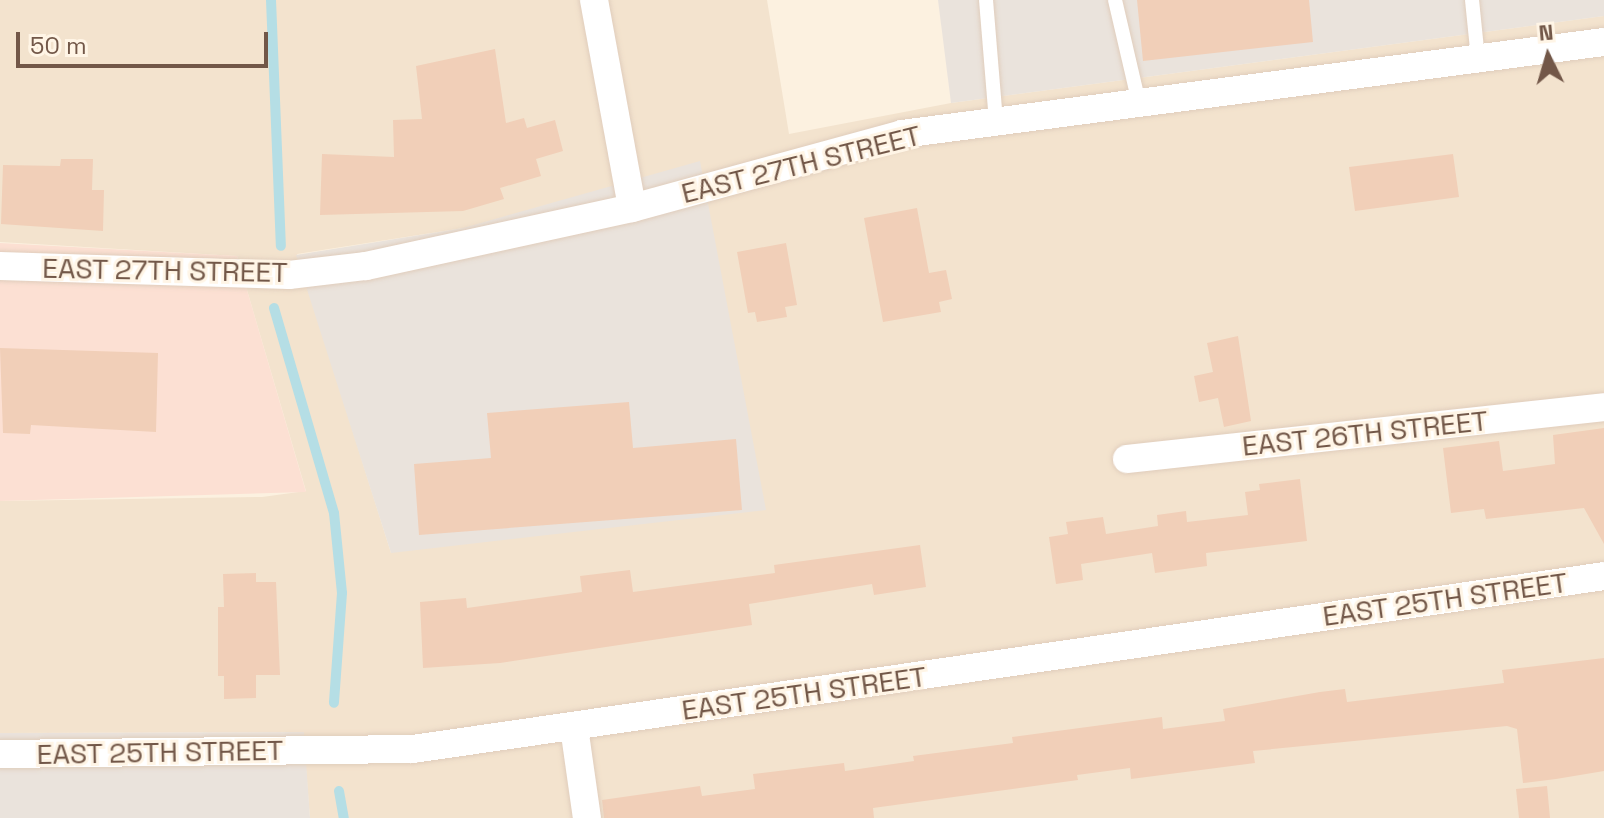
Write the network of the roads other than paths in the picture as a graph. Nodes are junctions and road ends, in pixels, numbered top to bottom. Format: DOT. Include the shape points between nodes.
graph roads {
  1 [pos="594,0"];
  2 [pos="986,0"];
  3 [pos="1115,0"];
  4 [pos="1472,0"];
  5 [pos="1604,42"];
  6 [pos="1478,59"];
  7 [pos="1139,103"];
  8 [pos="996,122"];
  9 [pos="632,208"];
  10 [pos="0,266"];
  11 [pos="1604,407"];
  12 [pos="1127,459"];
  13 [pos="1604,576"];
  14 [pos="574,727"];
  15 [pos="0,754"];
  16 [pos="587,818"];
  1 -- 9 [label="street"];
  2 -- 8 [label="lane"];
  3 -- 7 [label="lane"];
  4 -- 6 [label="lane"];
  5 -- 6 [label="street, EAST 27TH STREET"];
  6 -- 7 [label="street, EAST 27TH STREET"];
  7 -- 8 [label="street, EAST 27TH STREET"];
  8 -- 9 [label="street, EAST 27TH STREET" via="902,134"];
  9 -- 10 [label="street, EAST 27TH STREET" via="366,266 289,275"];
  11 -- 12 [label="street, EAST 26TH STREET"];
  13 -- 14 [label="street, EAST 25TH STREET"];
  14 -- 15 [label="street, EAST 25TH STREET" via="413,749"];
  14 -- 16 [label="street"];
}
